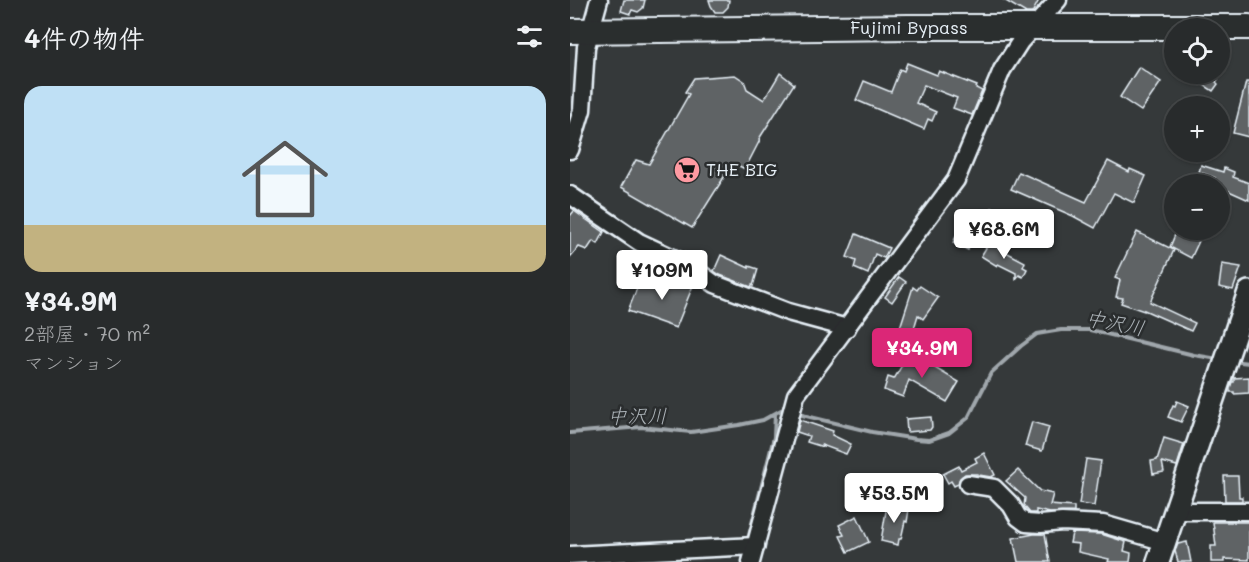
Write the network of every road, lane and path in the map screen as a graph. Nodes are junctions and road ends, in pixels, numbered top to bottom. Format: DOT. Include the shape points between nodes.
graph roads {
  1 [pos="598,0"];
  2 [pos="1058,0"];
  3 [pos="1249,27"];
  4 [pos="1026,35"];
  5 [pos="579,39"];
  6 [pos="1164,42"];
  7 [pos="1230,43"];
  8 [pos="1249,43"];
  9 [pos="570,150"];
  10 [pos="570,195"];
  11 [pos="1249,292"];
  12 [pos="1242,319"];
  13 [pos="847,328"];
  14 [pos="968,484"];
  15 [pos="1175,511"];
  16 [pos="1249,511"];
  17 [pos="1165,542"];
  18 [pos="753,554"];
  19 [pos="570,555"];
  20 [pos="1158,562"];
  1 -- 5 [label="street"];
  2 -- 4 [label="street"];
  3 -- 4 [label="highway, Fujimi Bypass"];
  4 -- 5 [label="highway, Fujimi Bypass" via="909,27"];
  4 -- 6 [label="highway, Fujimi Bypass"];
  4 -- 13 [label="street" via="1002,70 956,180"];
  5 -- 9 [label="street" via="582,110"];
  7 -- 8 [label="highway"];
  10 -- 13 [label="street" via="639,242 688,265 716,284 788,312"];
  11 -- 12 [label="main road"];
  12 -- 15 [label="main road"];
  13 -- 18 [label="street" via="796,395"];
  14 -- 17 [label="street" via="994,488 1026,523 1103,524"];
  15 -- 16 [label="street"];
  15 -- 17 [label="main road"];
  17 -- 20 [label="main road"];
  18 -- 19 [label="street"];
}
